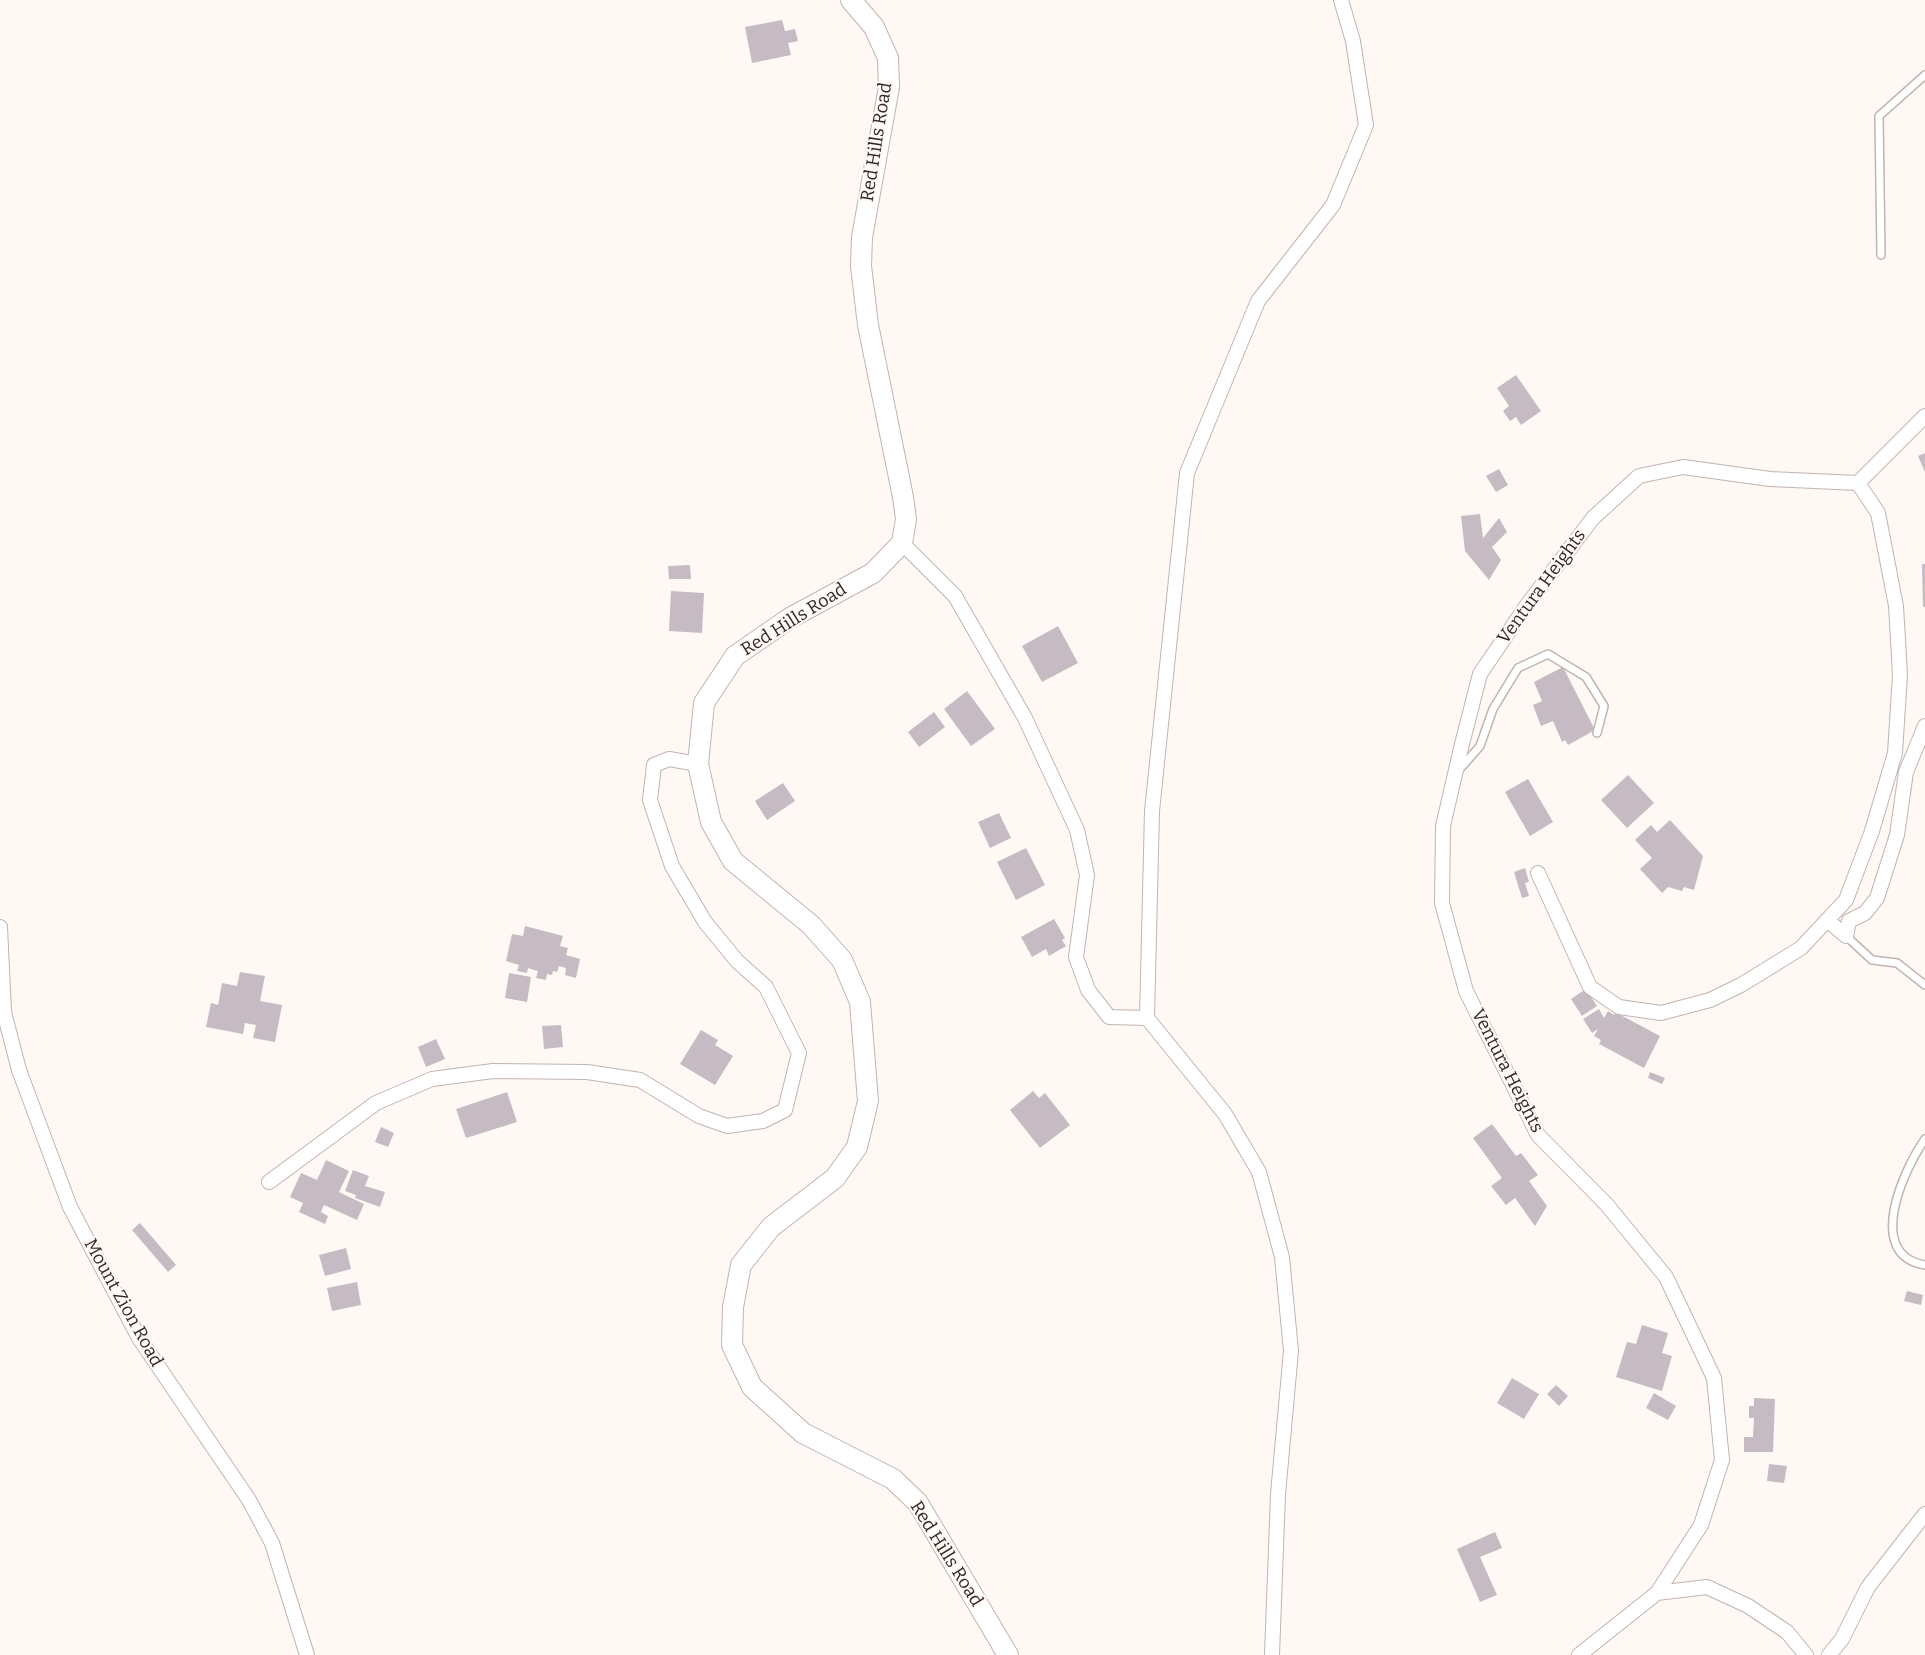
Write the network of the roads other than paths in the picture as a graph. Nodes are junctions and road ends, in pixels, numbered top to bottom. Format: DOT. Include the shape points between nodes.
graph roads {
  1 [pos="851,0"];
  2 [pos="1341,0"];
  3 [pos="1925,75"];
  4 [pos="1881,255"];
  5 [pos="1925,416"];
  6 [pos="1858,483"];
  7 [pos="902,543"];
  8 [pos="1925,726"];
  9 [pos="1597,733"];
  10 [pos="698,764"];
  11 [pos="1455,774"];
  12 [pos="1538,873"];
  13 [pos="1827,920"];
  14 [pos="0,927"];
  15 [pos="1846,936"];
  16 [pos="1925,985"];
  17 [pos="1147,1018"];
  18 [pos="1925,1139"];
  19 [pos="269,1182"];
  20 [pos="1925,1265"];
  21 [pos="1925,1514"];
  22 [pos="1657,1593"];
  23 [pos="307,1655"];
  24 [pos="1008,1655"];
  25 [pos="1272,1655"];
  26 [pos="1579,1655"];
  27 [pos="1806,1655"];
  28 [pos="1829,1655"];
  1 -- 7 [label="main road, Red Hills Road" via="874,27 888,58 888,87 862,237 861,266 868,325 903,497 906,519"];
  2 -- 17 [label="street" via="1353,41 1366,126 1333,205 1258,301 1187,473 1152,811"];
  3 -- 4 [label="lane" via="1878,116"];
  5 -- 6 [label="street"];
  6 -- 11 [label="street, Ventura Heights" via="1770,480 1683,467 1639,476 1593,518 1480,674"];
  6 -- 13 [label="street" via="1878,513 1896,606 1900,675 1895,753 1846,900"];
  7 -- 10 [label="main road, Red Hills Road" via="873,573 790,618 735,656 704,704"];
  7 -- 17 [label="street" via="955,597 1025,718 1077,830 1087,875 1076,957 1088,990 1109,1017"];
  8 -- 15 [label="street" via="1906,772 1897,835 1877,898 1865,914 1849,921"];
  9 -- 11 [label="lane" via="1604,706 1586,678 1548,654 1518,668 1493,709 1480,746"];
  10 -- 19 [label="street" via="669,759 654,765 650,800 672,866 705,922 737,961 766,987 799,1053 785,1110 763,1121 728,1126 699,1116 640,1080 587,1072 493,1071 432,1079 376,1103"];
  10 -- 24 [label="main road, Red Hills Road" via="711,822 733,861 811,925 842,960 860,1002 868,1101 857,1147 835,1178 771,1227 741,1265 733,1307 732,1345 752,1387 803,1433 893,1479 918,1503"];
  11 -- 22 [label="street, Ventura Heights" via="1443,826 1442,903 1466,991 1538,1135 1607,1205 1666,1277 1714,1378 1722,1460 1701,1525"];
  12 -- 13 [label="street" via="1590,987 1619,1007 1661,1013 1710,1000 1802,948"];
  13 -- 15 [label="street"];
  14 -- 23 [label="street, Mount Zion Road" via="4,1012 19,1070 70,1207 139,1338 249,1500 272,1543"];
  15 -- 16 [label="lane" via="1872,960 1897,963"];
  17 -- 25 [label="street" via="1225,1114 1259,1172 1282,1257 1291,1351 1278,1494"];
  18 -- 20 [label="lane" via="1912,1157 1896,1205 1892,1233 1895,1246 1909,1260"];
  21 -- 28 [label="street" via="1868,1587 1842,1640"];
  22 -- 26 [label="street, Ventura Heights"];
  22 -- 27 [label="street" via="1707,1587 1748,1606 1787,1632"];
}
